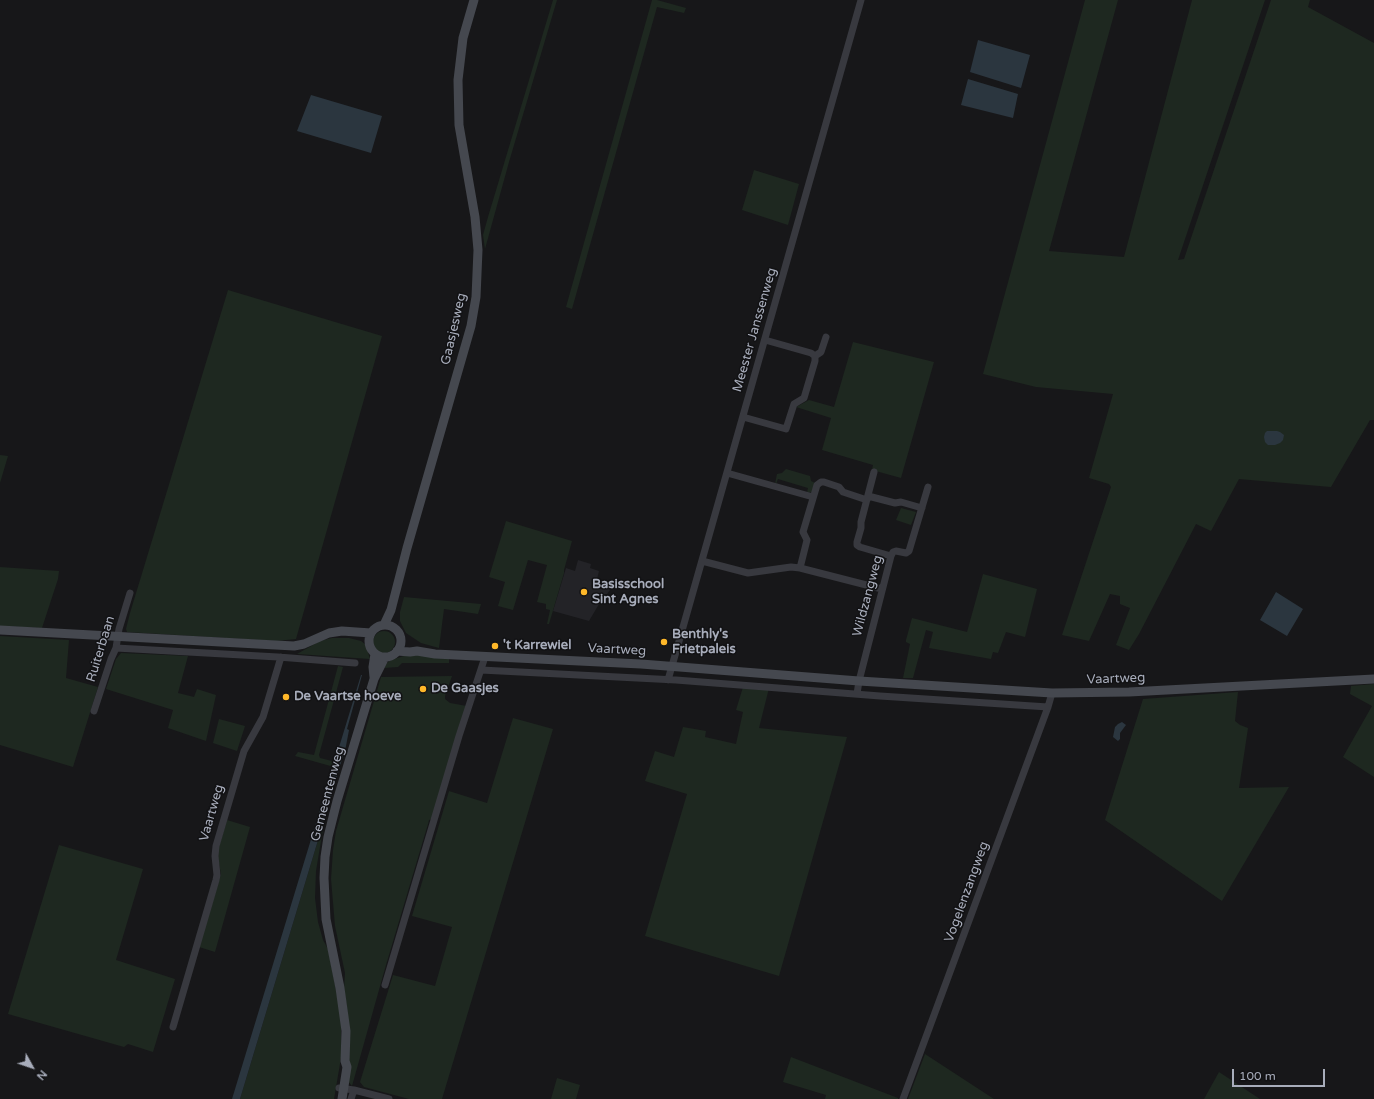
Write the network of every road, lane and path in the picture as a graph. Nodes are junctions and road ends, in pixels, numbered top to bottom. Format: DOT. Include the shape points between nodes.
graph roads {
  1 [pos="474,0"];
  2 [pos="861,0"];
  3 [pos="826,337"];
  4 [pos="765,340"];
  5 [pos="816,356"];
  6 [pos="743,417"];
  7 [pos="874,472"];
  8 [pos="727,473"];
  9 [pos="928,487"];
  10 [pos="813,497"];
  11 [pos="867,498"];
  12 [pos="922,508"];
  13 [pos="891,556"];
  14 [pos="702,561"];
  15 [pos="800,568"];
  16 [pos="882,589"];
  17 [pos="130,593"];
  18 [pos="388,626"];
  19 [pos="0,630"];
  20 [pos="352,632"];
  21 [pos="371,633"];
  22 [pos="119,636"];
  23 [pos="368,642"];
  24 [pos="401,642"];
  25 [pos="279,646"];
  26 [pos="116,648"];
  27 [pos="397,651"];
  28 [pos="417,651"];
  29 [pos="375,654"];
  30 [pos="279,657"];
  31 [pos="385,657"];
  32 [pos="485,657"];
  33 [pos="355,663"];
  34 [pos="671,666"];
  35 [pos="481,670"];
  36 [pos="374,679"];
  37 [pos="1374,679"];
  38 [pos="668,680"];
  39 [pos="859,682"];
  40 [pos="1052,693"];
  41 [pos="857,694"];
  42 [pos="1048,707"];
  43 [pos="94,711"];
  44 [pos="384,985"];
  45 [pos="172,1027"];
  46 [pos="346,1089"];
  47 [pos="337,1099"];
  48 [pos="342,1099"];
  49 [pos="351,1099"];
  50 [pos="388,1099"];
  51 [pos="903,1099"];
  1 -- 18 [label="street, Gaasjesweg" via="463,38 458,80 459,126 478,250 476,297 471,326 405,554"];
  2 -- 4 [label="street, Meester Janssenweg"];
  3 -- 5 [label="street" via="821,352"];
  4 -- 5 [label="street"];
  4 -- 6 [label="street, Meester Janssenweg"];
  5 -- 6 [label="street" via="804,398 794,404 786,429"];
  6 -- 8 [label="street, Meester Janssenweg"];
  7 -- 11 [label="street"];
  8 -- 10 [label="street"];
  8 -- 14 [label="street, Meester Janssenweg"];
  9 -- 12 [label="street, Wildzangweg"];
  10 -- 11 [label="street" via="819,483 824,482 839,487 843,492"];
  10 -- 15 [label="street" via="803,532 808,540"];
  11 -- 12 [label="street" via="901,502"];
  11 -- 13 [label="street" via="857,545"];
  12 -- 13 [label="street, Wildzangweg" via="909,551 896,551"];
  13 -- 16 [label="street, Wildzangweg"];
  14 -- 15 [label="street" via="748,573"];
  14 -- 34 [label="street, Meester Janssenweg"];
  15 -- 16 [label="street"];
  16 -- 39 [label="street, Wildzangweg"];
  17 -- 22 [label="street, Ruiterbaan"];
  18 -- 21 [label="street" via="376,627"];
  18 -- 24 [label="street" via="399,633"];
  19 -- 22 [label="street"];
  20 -- 21 [label="street"];
  20 -- 23 [label="street"];
  20 -- 25 [label="street" via="329,633 304,644"];
  21 -- 23 [label="street"];
  22 -- 25 [label="street"];
  22 -- 26 [label="street, Ruiterbaan"];
  23 -- 29 [label="street"];
  24 -- 27 [label="street"];
  24 -- 28 [label="street, Vaartweg"];
  25 -- 30 [label="street, Vaartweg"];
  26 -- 30 [label="street"];
  26 -- 43 [label="street, Ruiterbaan"];
  27 -- 28 [label="street, Vaartweg"];
  27 -- 31 [label="street"];
  28 -- 32 [label="street, Vaartweg"];
  29 -- 31 [label="street"];
  29 -- 36 [label="street, Gemeentenweg"];
  30 -- 33 [label="street"];
  30 -- 45 [label="street, Vaartweg" via="263,717 244,751 216,846 216,880"];
  31 -- 36 [label="street, Gemeentenweg"];
  32 -- 34 [label="street, Vaartweg"];
  32 -- 35 [label="street"];
  34 -- 38 [label="street"];
  34 -- 39 [label="street, Vaartweg"];
  35 -- 38 [label="street, Vaartweg"];
  35 -- 44 [label="street"];
  36 -- 46 [label="street, Gemeentenweg" via="332,819 325,857 326,919 344,1012 346,1038 345,1061 342,1068"];
  37 -- 40 [label="street, Vaartweg" via="1129,692"];
  38 -- 41 [label="street, Vaartweg"];
  39 -- 40 [label="street, Vaartweg"];
  39 -- 41 [label="street"];
  40 -- 42 [label="street, Vogelenzangweg"];
  41 -- 42 [label="street, Vaartweg"];
  42 -- 51 [label="street, Vogelenzangweg"];
  46 -- 47 [label="street, Gemeentenweg"];
  46 -- 48 [label="street, Gemeentenweg"];
  46 -- 49 [label="street, Gemeentenweg"];
  46 -- 50 [label="street"];
}
